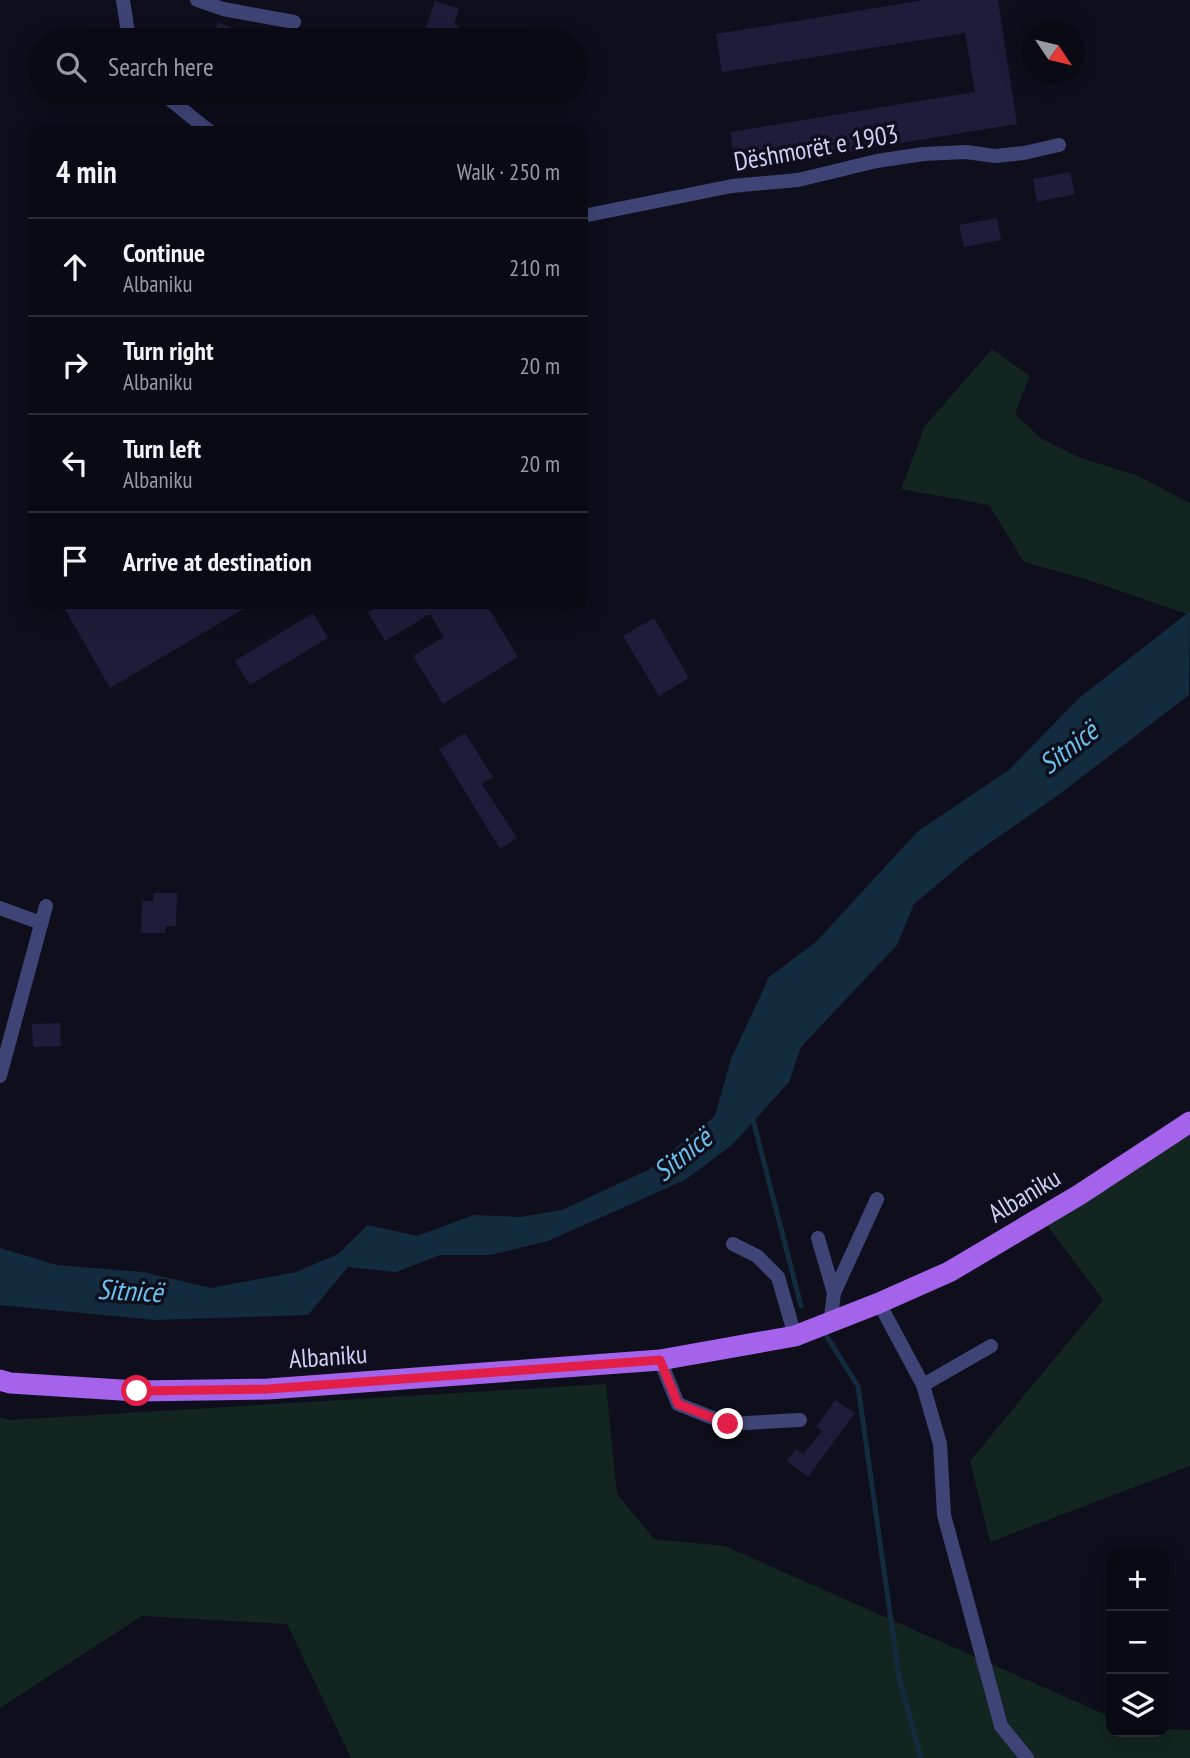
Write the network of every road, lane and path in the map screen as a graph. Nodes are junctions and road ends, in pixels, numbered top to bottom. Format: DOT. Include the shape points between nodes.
graph roads {
  1 [pos="123,0"];
  2 [pos="197,0"];
  3 [pos="294,22"];
  4 [pos="127,28"];
  5 [pos="177,105"];
  6 [pos="203,126"];
  7 [pos="1059,145"];
  8 [pos="588,215"];
  9 [pos="46,906"];
  10 [pos="0,908"];
  11 [pos="41,923"];
  12 [pos="0,1076"];
  13 [pos="1190,1122"];
  14 [pos="877,1199"];
  15 [pos="818,1238"];
  16 [pos="733,1244"];
  17 [pos="834,1293"];
  18 [pos="879,1303"];
  19 [pos="830,1324"];
  20 [pos="794,1336"];
  21 [pos="991,1346"];
  22 [pos="660,1360"];
  23 [pos="0,1380"];
  24 [pos="923,1385"];
  25 [pos="800,1420"];
  26 [pos="1027,1758"];
  1 -- 4 [label="street"];
  2 -- 3 [label="street"];
  5 -- 6 [label="street"];
  7 -- 8 [label="street, Dëshmorët e 1903" via="995,156 923,154"];
  9 -- 11 [label="street"];
  10 -- 11 [label="street"];
  11 -- 12 [label="street"];
  13 -- 18 [label="main road, Albaniku" via="949,1272"];
  14 -- 17 [label="street"];
  15 -- 17 [label="street"];
  16 -- 20 [label="street" via="757,1256 778,1277"];
  17 -- 19 [label="street"];
  18 -- 19 [label="main road, Albaniku"];
  18 -- 24 [label="street"];
  19 -- 20 [label="main road, Albaniku"];
  20 -- 22 [label="main road, Albaniku"];
  21 -- 24 [label="street"];
  22 -- 23 [label="main road, Albaniku" via="268,1389 137,1391"];
  22 -- 25 [label="street" via="678,1404 728,1424"];
  24 -- 26 [label="street" via="940,1444 944,1515 1001,1726"];
}
